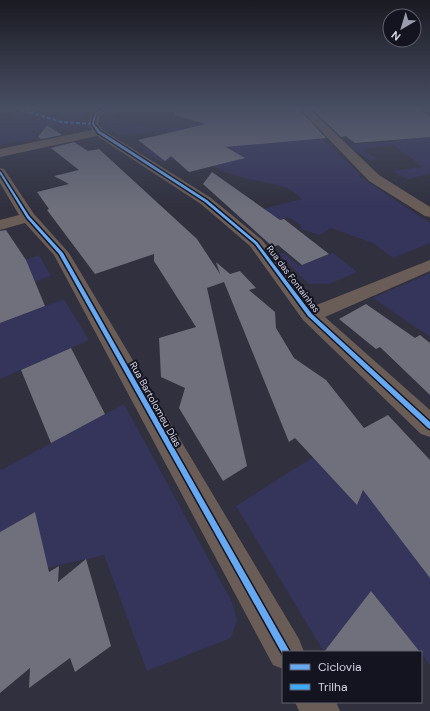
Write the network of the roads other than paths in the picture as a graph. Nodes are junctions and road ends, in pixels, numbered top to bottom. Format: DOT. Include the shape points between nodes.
graph roads {
  1 [pos="56,141"];
  2 [pos="113,141"];
  3 [pos="337,141"];
  4 [pos="0,153"];
  5 [pos="0,172"];
  6 [pos="430,213"];
  7 [pos="28,217"];
  8 [pos="0,225"];
  9 [pos="430,264"];
  10 [pos="310,316"];
  11 [pos="430,426"];
  12 [pos="285,651"];
  1 -- 4 [label="street"];
  2 -- 10 [label="street, Rua das Fontainhas" via="206,201 256,243"];
  3 -- 6 [label="street" via="374,178"];
  5 -- 7 [label="street, Rua Bartolomeu Dias"];
  7 -- 8 [label="street"];
  7 -- 12 [label="street, Rua Bartolomeu Dias" via="61,253"];
  9 -- 10 [label="street"];
  10 -- 11 [label="street, Rua das Fontainhas"];
}
